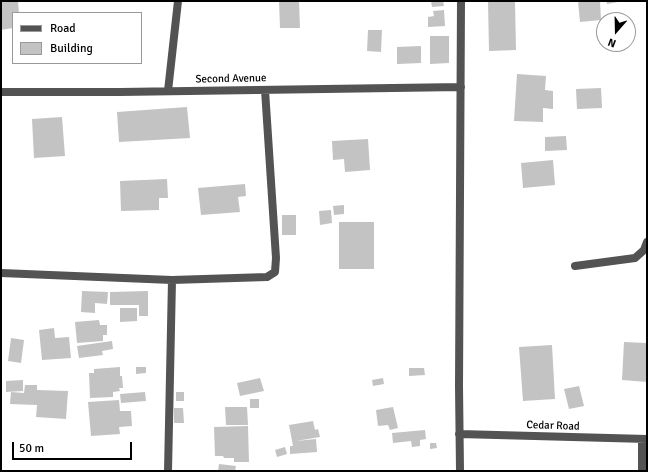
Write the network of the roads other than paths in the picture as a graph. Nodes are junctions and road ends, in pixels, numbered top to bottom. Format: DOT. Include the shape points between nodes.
graph roads {
  1 [pos="178,1"];
  2 [pos="461,1"];
  3 [pos="461,87"];
  4 [pos="265,90"];
  5 [pos="168,91"];
  6 [pos="1,92"];
  7 [pos="647,242"];
  8 [pos="575,266"];
  9 [pos="1,273"];
  10 [pos="172,280"];
  11 [pos="459,434"];
  12 [pos="644,439"];
  13 [pos="168,471"];
  14 [pos="460,471"];
  15 [pos="642,471"];
  1 -- 5 [label="street"];
  2 -- 3 [label="street"];
  3 -- 4 [label="street, Second Avenue"];
  3 -- 11 [label="street"];
  4 -- 5 [label="street, Second Avenue"];
  4 -- 10 [label="street" via="275,272 267,277"];
  5 -- 6 [label="street, Second Avenue"];
  7 -- 8 [label="street" via="644,250 635,258"];
  9 -- 10 [label="street"];
  10 -- 13 [label="street"];
  11 -- 12 [label="street, Cedar Road"];
  11 -- 14 [label="street"];
  12 -- 15 [label="street"];
}
